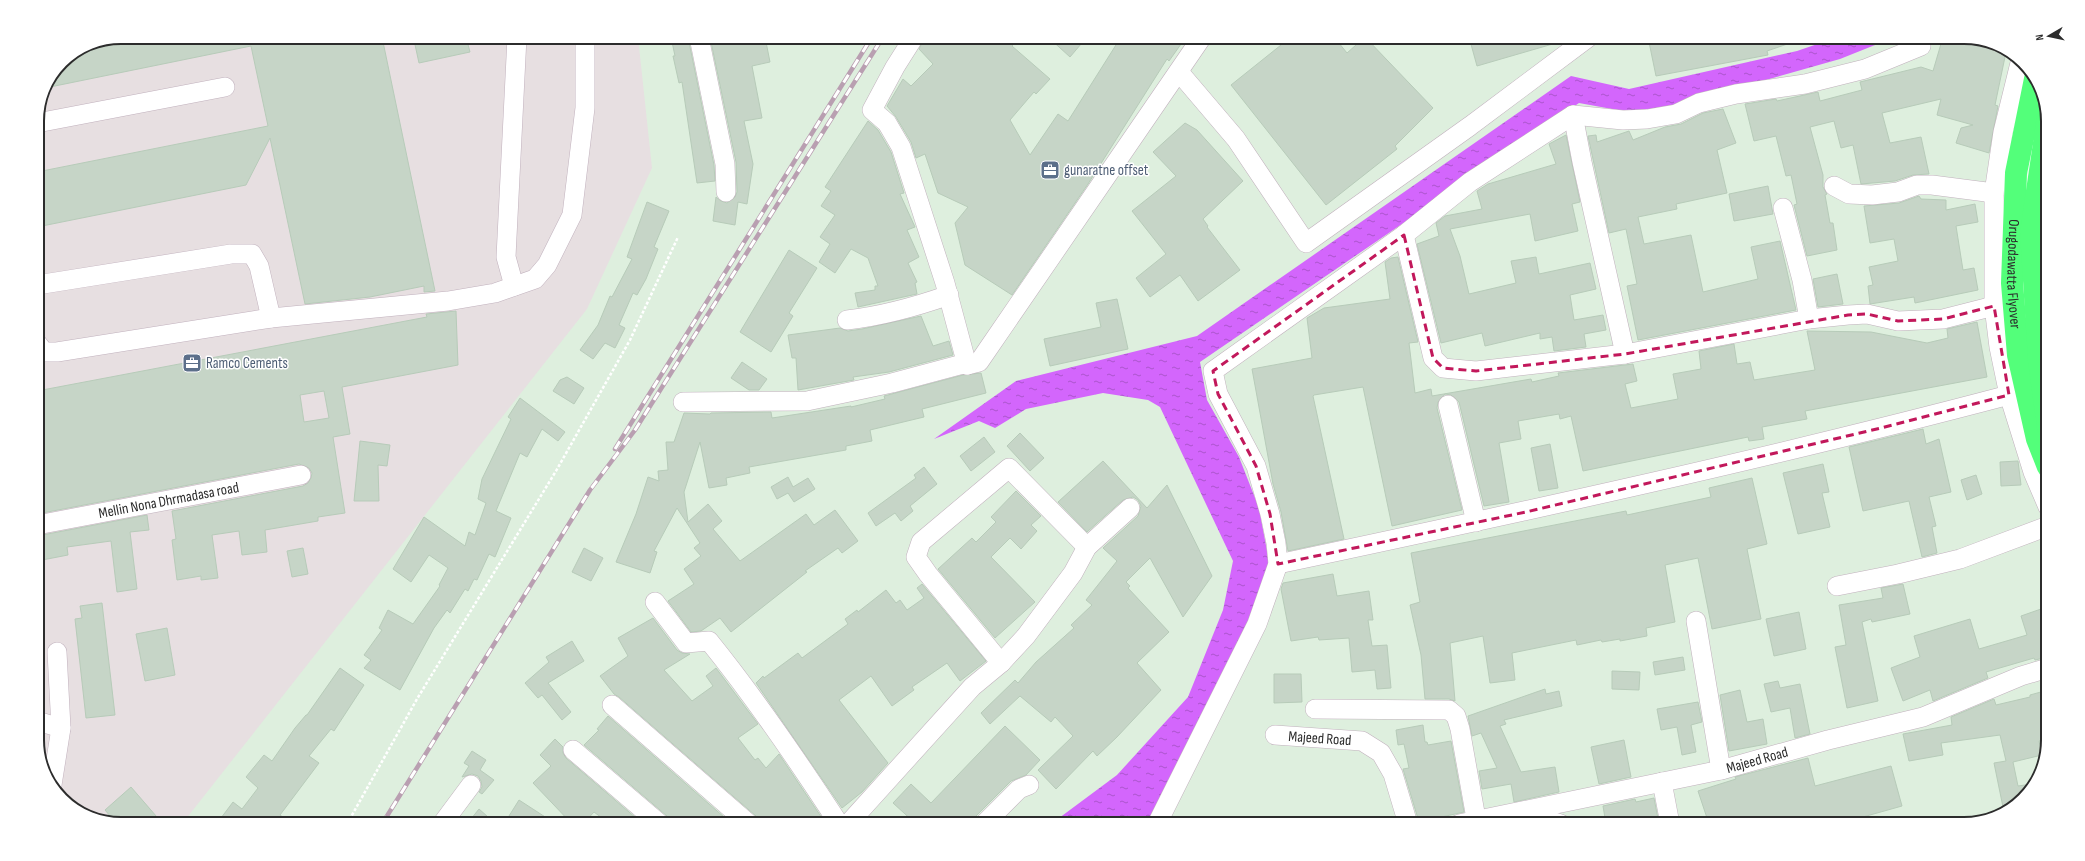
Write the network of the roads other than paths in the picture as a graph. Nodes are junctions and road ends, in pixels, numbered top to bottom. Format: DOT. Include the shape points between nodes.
graph roads {
  1 [pos="517,44"];
  2 [pos="585,44"];
  3 [pos="701,44"];
  4 [pos="909,44"];
  5 [pos="1197,44"];
  6 [pos="1580,44"];
  7 [pos="1921,46"];
  8 [pos="2019,68"];
  9 [pos="1179,72"];
  10 [pos="225,87"];
  11 [pos="2033,88"];
  12 [pos="1573,115"];
  13 [pos="44,122"];
  14 [pos="2041,164"];
  15 [pos="1834,186"];
  16 [pos="726,192"];
  17 [pos="1994,192"];
  18 [pos="1783,208"];
  19 [pos="1404,235"];
  20 [pos="44,284"];
  21 [pos="514,286"];
  22 [pos="949,296"];
  23 [pos="1994,306"];
  24 [pos="272,318"];
  25 [pos="1809,319"];
  26 [pos="847,320"];
  27 [pos="44,352"];
  28 [pos="1625,354"];
  29 [pos="968,365"];
  30 [pos="2041,376"];
  31 [pos="2009,395"];
  32 [pos="683,402"];
  33 [pos="1448,405"];
  34 [pos="2041,449"];
  35 [pos="301,475"];
  36 [pos="2041,491"];
  37 [pos="1130,508"];
  38 [pos="1476,522"];
  39 [pos="44,524"];
  40 [pos="2041,529"];
  41 [pos="1087,547"];
  42 [pos="1278,564"];
  43 [pos="1837,586"];
  44 [pos="655,602"];
  45 [pos="1696,621"];
  46 [pos="57,652"];
  47 [pos="1000,663"];
  48 [pos="2041,670"];
  49 [pos="612,706"];
  50 [pos="1315,709"];
  51 [pos="44,723"];
  52 [pos="61,728"];
  53 [pos="1275,735"];
  54 [pos="573,750"];
  55 [pos="1722,770"];
  56 [pos="53,776"];
  57 [pos="1662,782"];
  58 [pos="471,785"];
  59 [pos="1029,785"];
  60 [pos="447,817"];
  61 [pos="652,817"];
  62 [pos="741,817"];
  63 [pos="834,817"];
  64 [pos="854,817"];
  65 [pos="991,817"];
  66 [pos="1160,817"];
  67 [pos="1406,817"];
  68 [pos="1470,817"];
  69 [pos="1499,817"];
  70 [pos="1669,817"];
  1 -- 21 [label="street" via="506,257"];
  2 -- 21 [label="street" via="585,108 572,215 547,265 535,279"];
  3 -- 16 [label="street" via="725,164"];
  4 -- 22 [label="street" via="894,67 872,110 887,123 901,147"];
  5 -- 9 [label="street"];
  6 -- 9 [label="street" via="1306,243 1236,140"];
  7 -- 12 [label="street" via="1865,69 1805,84 1736,94 1699,103 1676,114 1623,120"];
  8 -- 17 [label="street" via="2003,132"];
  9 -- 29 [label="street" via="979,362"];
  10 -- 13 [label="street"];
  11 -- 34 [label="main road, Orugodawatta Flyover" via="2016,173 2012,283 2018,355"];
  12 -- 19 [label="street" via="1470,182"];
  12 -- 28 [label="street"];
  14 -- 30 [label="main road, Orugodawatta Flyover" via="2031,232"];
  15 -- 17 [label="street" via="1849,194 1872,195 1898,192 1917,185"];
  17 -- 23 [label="street"];
  18 -- 25 [label="street" via="1802,280"];
  19 -- 28 [label="street" via="1433,358 1442,368 1476,371"];
  19 -- 42 [label="street" via="1213,371 1218,394 1256,466 1270,514"];
  20 -- 24 [label="street" via="231,254 252,254 259,266"];
  21 -- 24 [label="street" via="495,293 448,301"];
  22 -- 26 [label="street" via="870,318"];
  22 -- 29 [label="street"];
  23 -- 25 [label="street" via="1943,319 1918,321 1898,321 1867,314"];
  23 -- 31 [label="street"];
  24 -- 27 [label="street"];
  25 -- 28 [label="street"];
  29 -- 32 [label="street" via="963,364 892,383 807,401"];
  31 -- 36 [label="street"];
  31 -- 38 [label="street" via="1881,428"];
  33 -- 38 [label="street"];
  35 -- 39 [label="street, Mellin Nona Dhrmadasa road"];
  37 -- 41 [label="street"];
  38 -- 42 [label="street"];
  40 -- 43 [label="street" via="1960,558"];
  41 -- 47 [label="street" via="1073,573 1049,607"];
  41 -- 47 [label="street" via="1009,468 921,542 916,556"];
  42 -- 66 [label="street" via="1257,624"];
  44 -- 63 [label="street" via="686,643 709,641 730,666 801,765"];
  45 -- 55 [label="street"];
  46 -- 52 [label="street"];
  47 -- 64 [label="street" via="972,687"];
  48 -- 55 [label="street, Majeed Road" via="1923,716"];
  49 -- 62 [label="street"];
  50 -- 68 [label="street" via="1449,710 1456,716 1460,729"];
  51 -- 52 [label="street"];
  52 -- 56 [label="street"];
  53 -- 67 [label="street, Majeed Road" via="1362,741 1380,753 1393,774"];
  54 -- 61 [label="street"];
  55 -- 57 [label="street, Majeed Road"];
  57 -- 69 [label="street, Majeed Road"];
  57 -- 70 [label="street"];
  58 -- 60 [label="street"];
  59 -- 65 [label="street" via="1019,789"];
}
